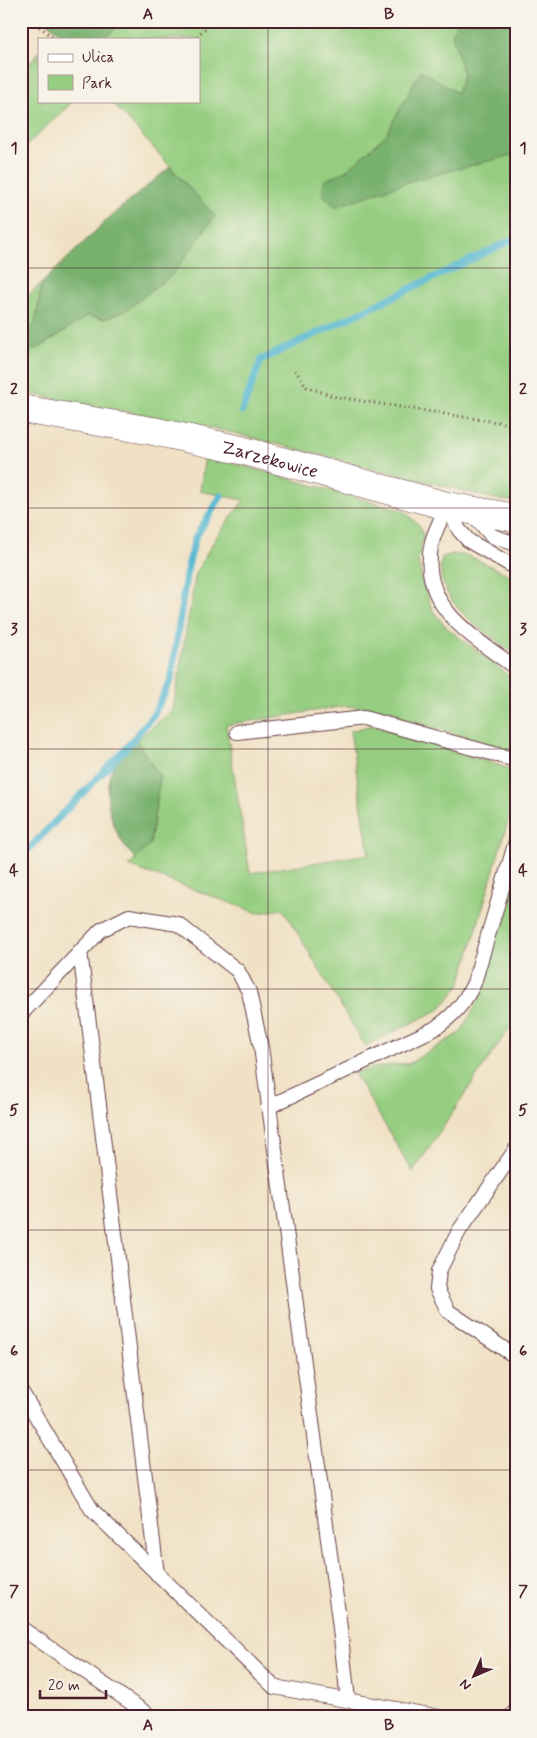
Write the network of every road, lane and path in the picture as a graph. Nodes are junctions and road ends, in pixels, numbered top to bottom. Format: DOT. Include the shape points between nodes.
graph roads {
  1 [pos="32,21"];
  2 [pos="214,21"];
  3 [pos="55,38"];
  4 [pos="194,38"];
  5 [pos="295,370"];
  6 [pos="21,409"];
  7 [pos="516,424"];
  8 [pos="447,506"];
  9 [pos="516,518"];
  10 [pos="516,544"];
  11 [pos="516,568"];
  12 [pos="516,668"];
  13 [pos="237,732"];
  14 [pos="516,760"];
  15 [pos="516,841"];
  16 [pos="80,951"];
  17 [pos="21,1014"];
  18 [pos="268,1107"];
  19 [pos="516,1149"];
  20 [pos="516,1357"];
  21 [pos="21,1391"];
  22 [pos="157,1574"];
  23 [pos="21,1628"];
  24 [pos="348,1700"];
  25 [pos="516,1710"];
  26 [pos="152,1717"];
  27 [pos="440,1717"];
  28 [pos="511,1717"];
  1 -- 3 [label="path"];
  2 -- 4 [label="path"];
  5 -- 7 [label="path" via="307,387 336,397"];
  6 -- 8 [label="street, Zarzekowice" via="153,431 241,450"];
  8 -- 9 [label="street, Zarzekowice"];
  8 -- 10 [label="lane" via="477,519 492,536"];
  8 -- 11 [label="lane" via="459,530 469,541"];
  8 -- 12 [label="lane" via="432,542 429,573 438,598 450,616"];
  13 -- 14 [label="lane" via="364,718"];
  15 -- 18 [label="lane" via="474,983 465,1002 452,1016 434,1029"];
  16 -- 17 [label="lane"];
  16 -- 18 [label="lane" via="101,930 129,916 178,924 238,971 249,992 261,1047"];
  16 -- 22 [label="lane"];
  18 -- 24 [label="lane"];
  19 -- 20 [label="lane" via="459,1231 439,1271 437,1289 448,1311"];
  21 -- 22 [label="lane" via="92,1510"];
  22 -- 24 [label="lane" via="274,1687"];
  23 -- 26 [label="lane"];
  24 -- 27 [label="lane"];
  25 -- 28 [label="lane"];
}
